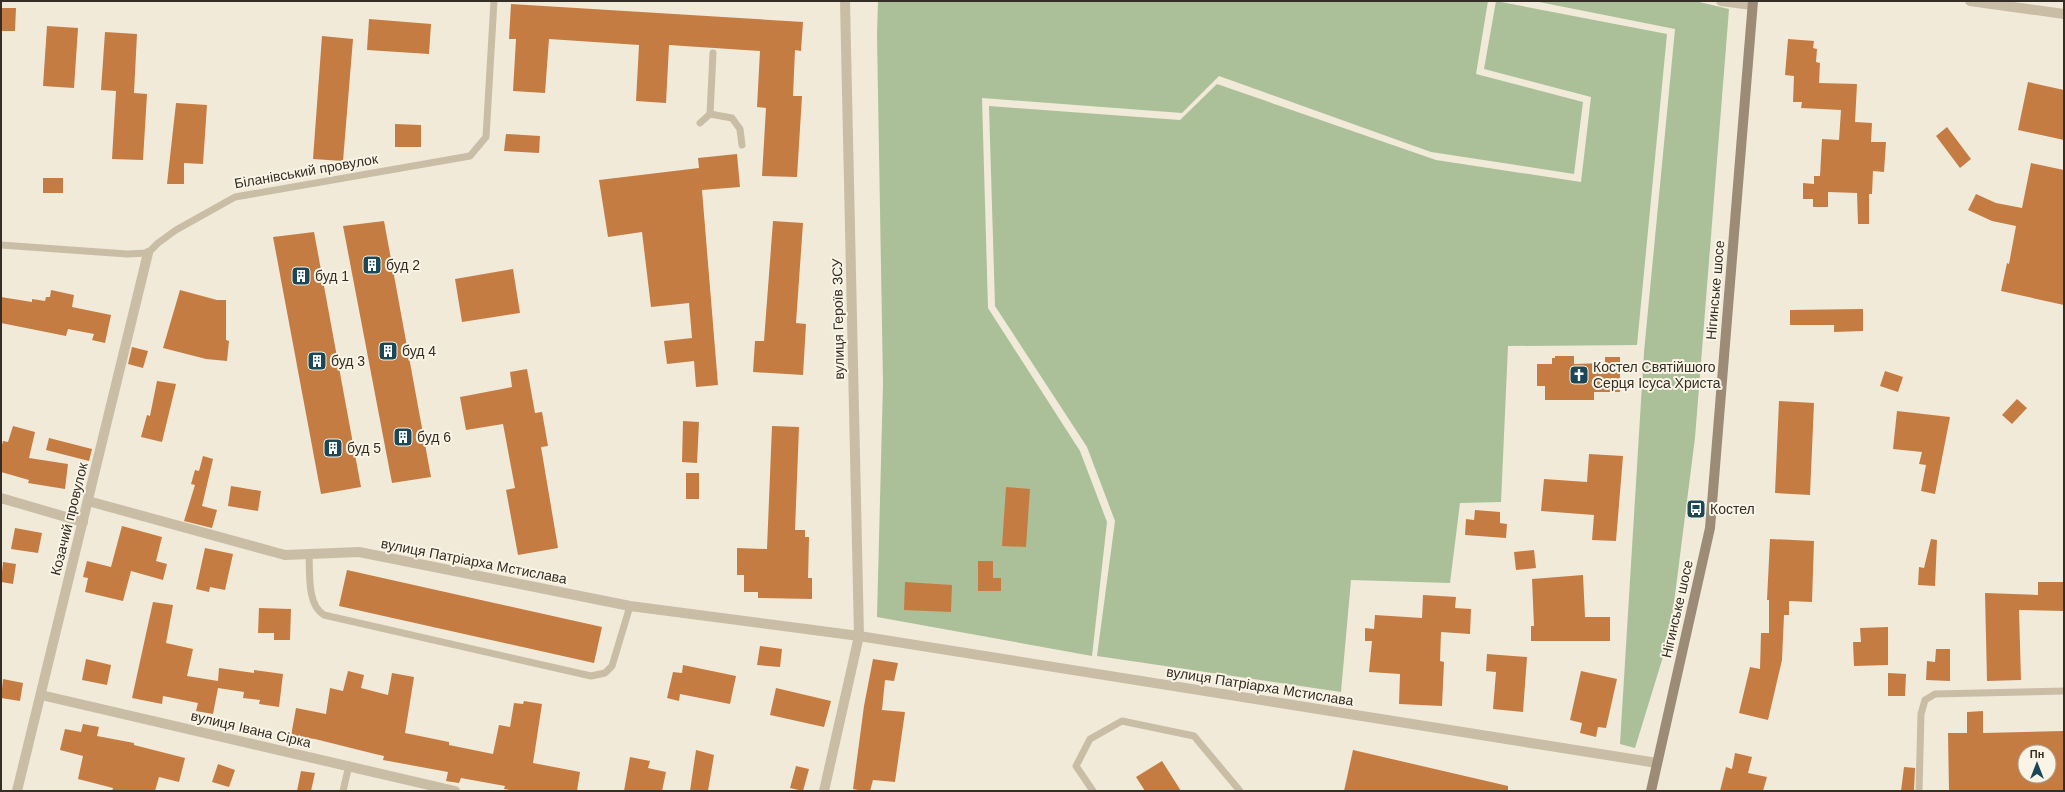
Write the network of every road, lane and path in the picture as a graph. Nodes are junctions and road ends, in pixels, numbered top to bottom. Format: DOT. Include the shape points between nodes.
graph roads {
  1 [pos="494,1"];
  2 [pos="845,1"];
  3 [pos="1721,1"];
  4 [pos="1970,1"];
  5 [pos="1752,3"];
  6 [pos="2064,14"];
  7 [pos="713,53"];
  8 [pos="710,114"];
  9 [pos="700,123"];
  10 [pos="742,145"];
  11 [pos="1,245"];
  12 [pos="148,253"];
  13 [pos="1,498"];
  14 [pos="88,501"];
  15 [pos="83,522"];
  16 [pos="309,555"];
  17 [pos="630,606"];
  18 [pos="859,636"];
  19 [pos="2064,691"];
  20 [pos="41,694"];
  21 [pos="1657,763"];
  22 [pos="349,766"];
  23 [pos="17,791"];
  24 [pos="343,791"];
  25 [pos="455,791"];
  26 [pos="824,791"];
  27 [pos="1093,791"];
  28 [pos="1240,791"];
  29 [pos="1651,791"];
  30 [pos="1919,791"];
  1 -- 12 [label="lane, Біланівський провулок" via="486,137 470,156 235,197 176,230"];
  2 -- 18 [label="street, вулиця Героїв ЗСУ"];
  3 -- 5 [label="street"];
  4 -- 6 [label="street"];
  5 -- 21 [label="main road, Нігинське шосе" via="1710,528"];
  7 -- 8 [label="lane"];
  8 -- 9 [label="lane"];
  8 -- 10 [label="lane" via="727,116 735,121 740,129"];
  11 -- 12 [label="lane" via="127,254"];
  12 -- 14 [label="street, Козачий провулок"];
  13 -- 15 [label="street"];
  14 -- 15 [label="street, Козачий провулок"];
  14 -- 16 [label="street, вулиця Патріарха Мстислава" via="285,555"];
  15 -- 20 [label="street, Козачий провулок"];
  16 -- 17 [label="street, вулиця Патріарха Мстислава" via="359,552"];
  16 -- 17 [label="lane" via="314,603 324,615 591,676 606,673 612,666"];
  17 -- 18 [label="street, вулиця Патріарха Мстислава"];
  18 -- 21 [label="street, вулиця Патріарха Мстислава"];
  18 -- 26 [label="street"];
  19 -- 30 [label="lane" via="1935,694 1925,700 1921,714"];
  20 -- 22 [label="street, вулиця Івана Сірка"];
  20 -- 23 [label="street, Козачий провулок"];
  21 -- 29 [label="main road, Нігинське шосе"];
  22 -- 24 [label="lane"];
  22 -- 25 [label="street, вулиця Івана Сірка"];
  27 -- 28 [label="lane" via="1076,766 1090,739 1122,721 1194,736"];
}
